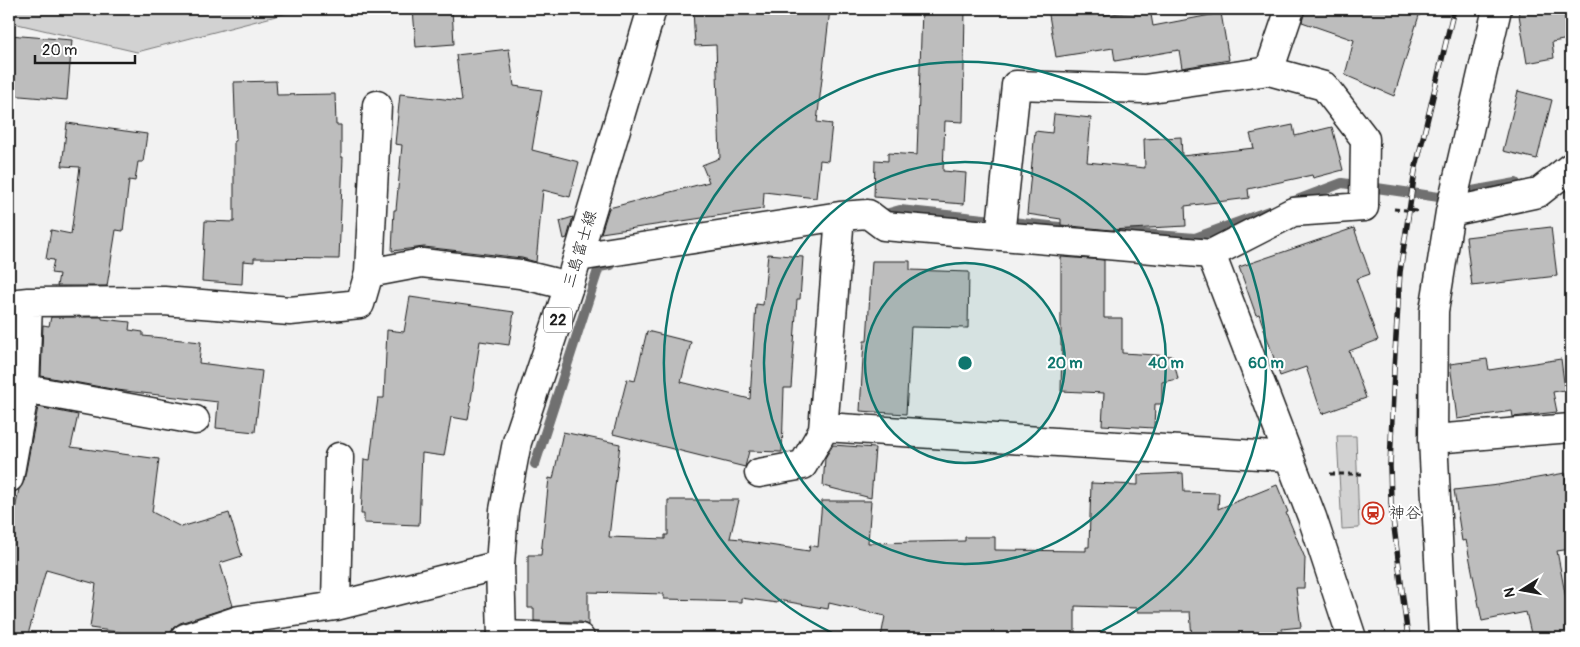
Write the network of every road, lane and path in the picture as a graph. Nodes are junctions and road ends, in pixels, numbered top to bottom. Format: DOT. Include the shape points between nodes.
graph roads {
  1 [pos="652,9"];
  2 [pos="1290,9"];
  3 [pos="1497,9"];
  4 [pos="1270,71"];
  5 [pos="377,105"];
  6 [pos="1571,167"];
  7 [pos="1364,207"];
  8 [pos="1450,212"];
  9 [pos="1001,225"];
  10 [pos="839,227"];
  11 [pos="1212,254"];
  12 [pos="578,257"];
  13 [pos="369,273"];
  14 [pos="569,286"];
  15 [pos="18,303"];
  16 [pos="25,389"];
  17 [pos="195,420"];
  18 [pos="1571,428"];
  19 [pos="823,430"];
  20 [pos="1433,439"];
  21 [pos="339,457"];
  22 [pos="1289,457"];
  23 [pos="759,473"];
  24 [pos="9,478"];
  25 [pos="500,565"];
  26 [pos="336,606"];
  27 [pos="502,636"];
  28 [pos="185,638"];
  29 [pos="580,638"];
  30 [pos="1352,638"];
  31 [pos="1443,638"];
  1 -- 12 [label="street, 三島富士線 / 22"];
  2 -- 4 [label="street"];
  3 -- 8 [label="street"];
  4 -- 7 [label="street" via="1324,86 1365,139"];
  4 -- 9 [label="street" via="1144,90 1016,85"];
  5 -- 13 [label="street"];
  6 -- 8 [label="street" via="1538,193"];
  7 -- 8 [label="path"];
  7 -- 11 [label="street" via="1293,212"];
  8 -- 20 [label="street" via="1434,311"];
  9 -- 10 [label="street" via="876,220"];
  9 -- 11 [label="street"];
  10 -- 12 [label="street"];
  10 -- 19 [label="street"];
  11 -- 22 [label="street"];
  12 -- 14 [label="street, 三島富士線 / 22"];
  13 -- 14 [label="street" via="422,263 520,274"];
  13 -- 15 [label="street" via="360,304 290,311 164,301"];
  14 -- 25 [label="street, 三島富士線 / 22" via="517,442 504,510"];
  15 -- 16 [label="street"];
  16 -- 17 [label="street"];
  16 -- 24 [label="street"];
  18 -- 20 [label="street"];
  19 -- 22 [label="street" via="825,427"];
  19 -- 23 [label="street" via="803,465"];
  20 -- 31 [label="street"];
  21 -- 26 [label="street"];
  22 -- 30 [label="street"];
  25 -- 26 [label="street"];
  25 -- 27 [label="street, 三島富士線 / 22"];
  26 -- 28 [label="street" via="239,620"];
  27 -- 29 [label="street"];
}
